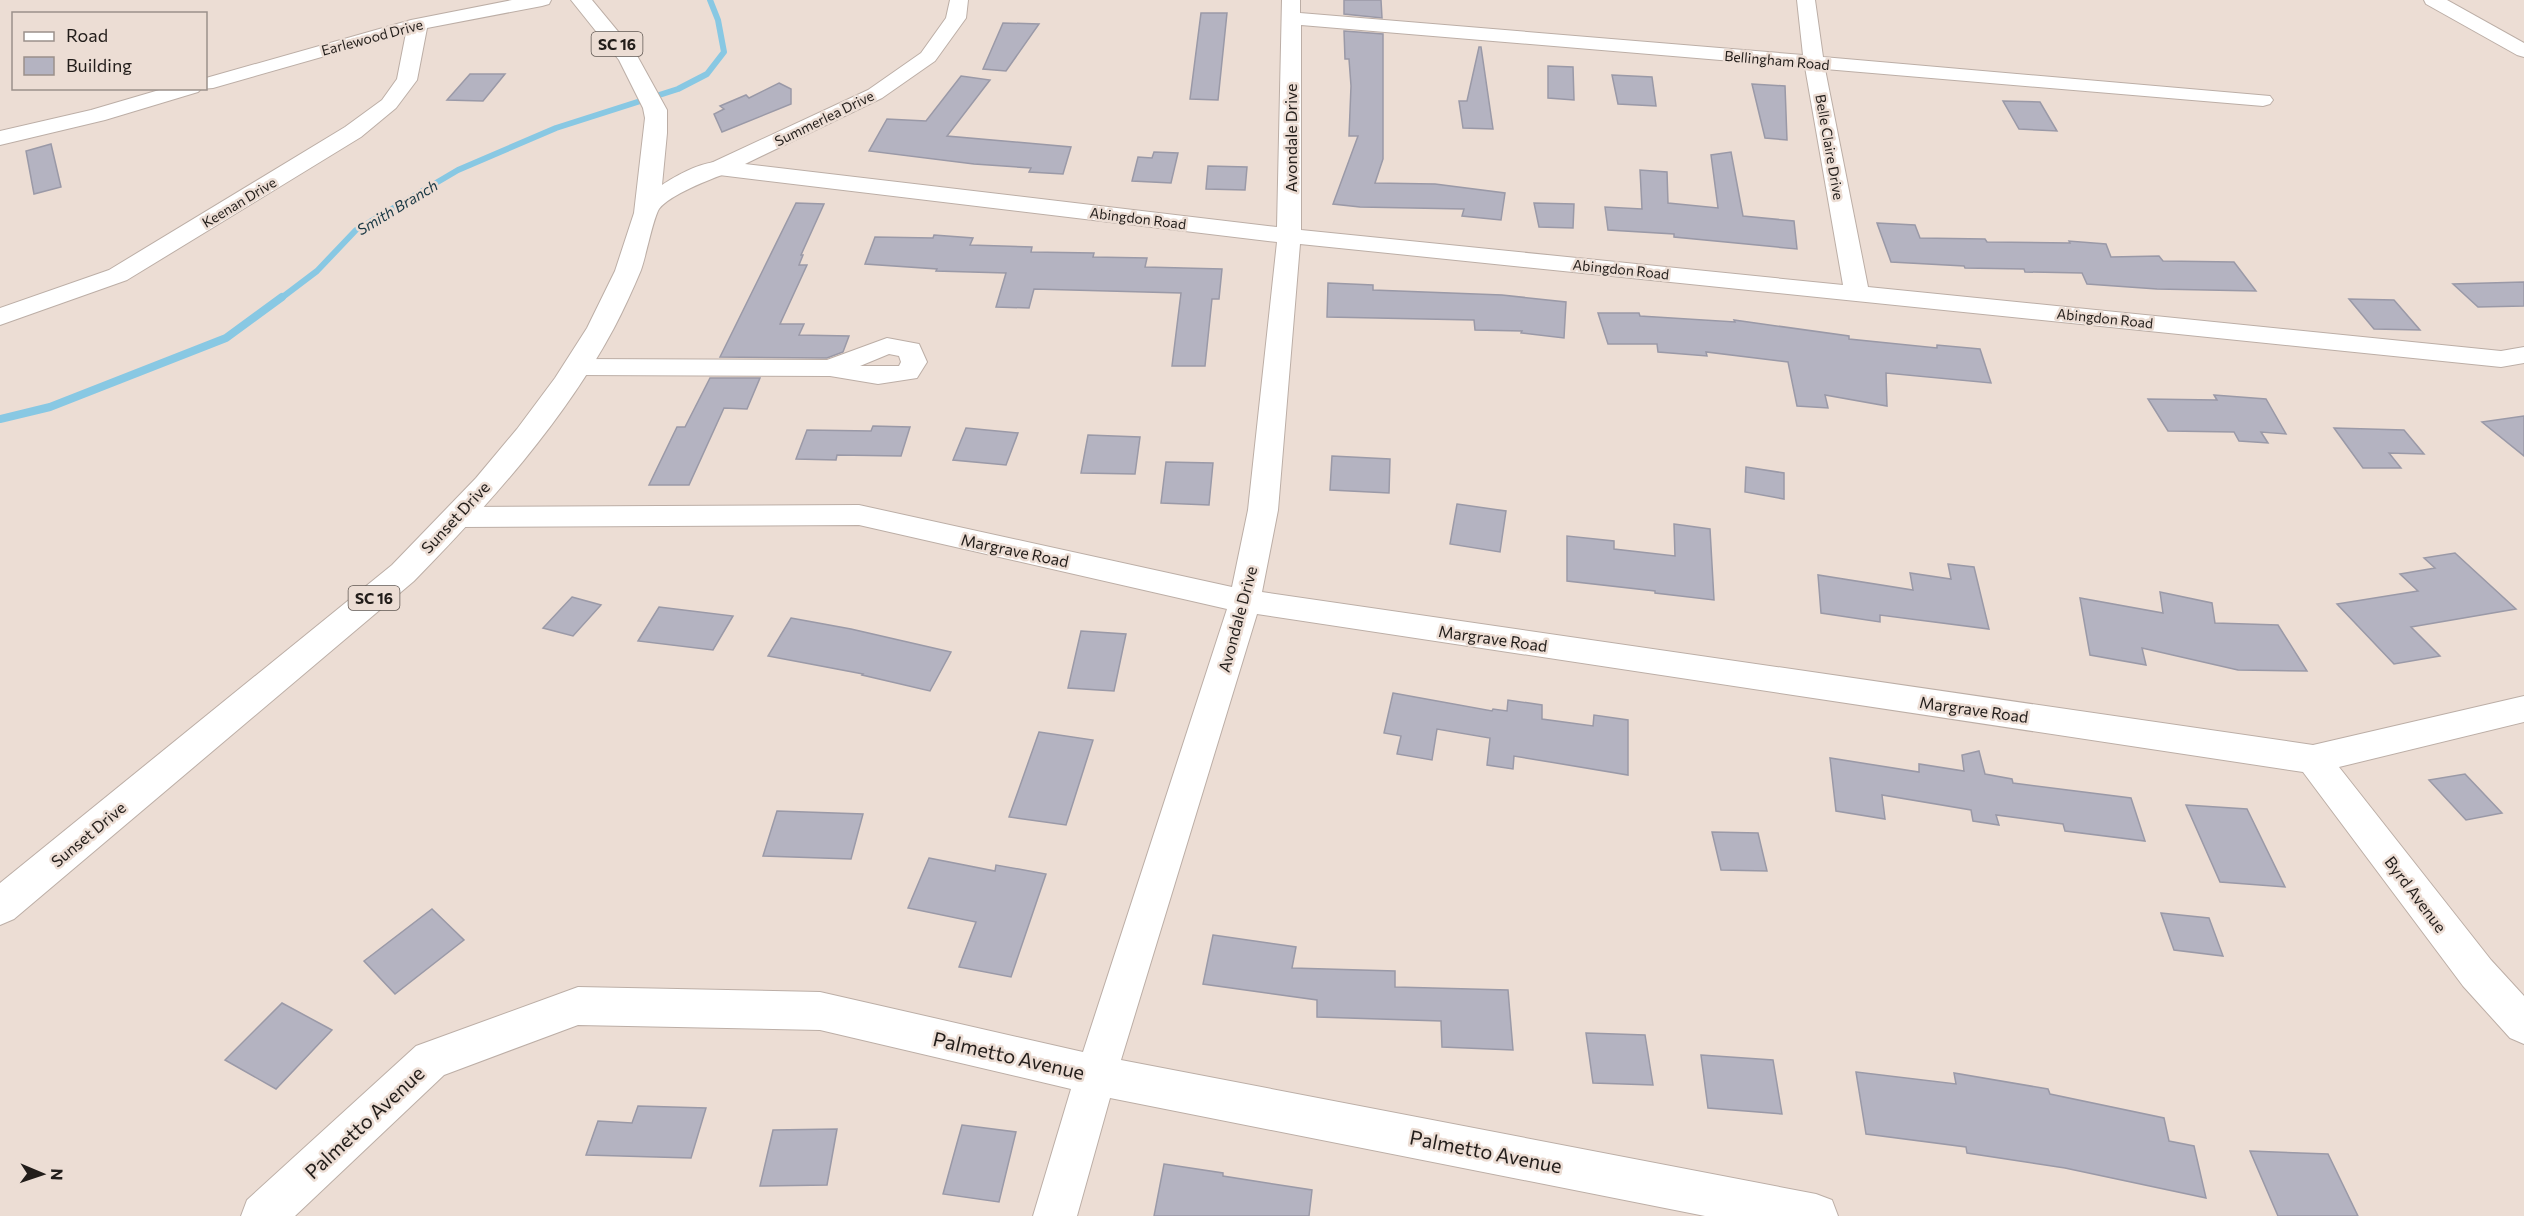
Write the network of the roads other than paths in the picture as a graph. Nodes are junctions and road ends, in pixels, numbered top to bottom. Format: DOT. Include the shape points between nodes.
graph roads {
  1 [pos="542,0"];
  2 [pos="581,0"];
  3 [pos="959,0"];
  4 [pos="1806,0"];
  5 [pos="2433,0"];
  6 [pos="1291,9"];
  7 [pos="418,24"];
  8 [pos="2524,51"];
  9 [pos="1814,63"];
  10 [pos="207,84"];
  11 [pos="184,90"];
  12 [pos="2263,100"];
  13 [pos="0,138"];
  14 [pos="654,153"];
  15 [pos="719,168"];
  16 [pos="648,206"];
  17 [pos="1290,236"];
  18 [pos="1857,293"];
  19 [pos="0,317"];
  20 [pos="2513,357"];
  21 [pos="577,367"];
  22 [pos="830,368"];
  23 [pos="2524,376"];
  24 [pos="460,517"];
  25 [pos="1245,601"];
  26 [pos="2524,709"];
  27 [pos="2313,759"];
  28 [pos="0,907"];
  29 [pos="2524,1025"];
  30 [pos="1096,1075"];
  31 [pos="263,1216"];
  32 [pos="1056,1216"];
  33 [pos="1816,1216"];
  1 -- 7 [label="street, Earlewood Drive"];
  2 -- 14 [label="main road, Sunset Drive / SC 16" via="630,59 656,112"];
  3 -- 15 [label="street, Summerlea Drive" via="956,18 928,57 875,94"];
  4 -- 9 [label="street, Belle Claire Drive"];
  5 -- 8 [label="street"];
  6 -- 9 [label="street, Bellingham Road"];
  6 -- 17 [label="street, Avondale Drive"];
  7 -- 10 [label="street, Earlewood Drive"];
  7 -- 19 [label="street, Keenan Drive" via="407,80 389,104 353,132 118,275"];
  9 -- 12 [label="street, Bellingham Road"];
  9 -- 18 [label="street, Belle Claire Drive"];
  11 -- 13 [label="street"];
  14 -- 15 [label="main road" via="681,163"];
  14 -- 16 [label="main road, Sunset Drive / SC 16"];
  15 -- 16 [label="main road" via="670,188"];
  15 -- 17 [label="street, Abingdon Road"];
  16 -- 21 [label="main road, Sunset Drive / SC 16" via="630,263 603,323"];
  17 -- 18 [label="street, Abingdon Road"];
  17 -- 25 [label="street, Avondale Drive" via="1263,510"];
  18 -- 20 [label="street, Abingdon Road"];
  20 -- 23 [label="street"];
  21 -- 22 [label="street"];
  21 -- 24 [label="main road, Sunset Drive / SC 16" via="541,419"];
  24 -- 25 [label="street, Margrave Road" via="859,515"];
  24 -- 28 [label="main road, Sunset Drive / SC 16" via="403,573 329,636"];
  25 -- 27 [label="street, Margrave Road"];
  25 -- 30 [label="street, Avondale Drive"];
  26 -- 27 [label="street, Margrave Road"];
  27 -- 29 [label="street, Byrd Avenue" via="2477,973"];
  30 -- 31 [label="street, Palmetto Avenue" via="820,1011 578,1006 430,1060"];
  30 -- 32 [label="street, Avondale Drive"];
  30 -- 33 [label="street, Palmetto Avenue"];
}
